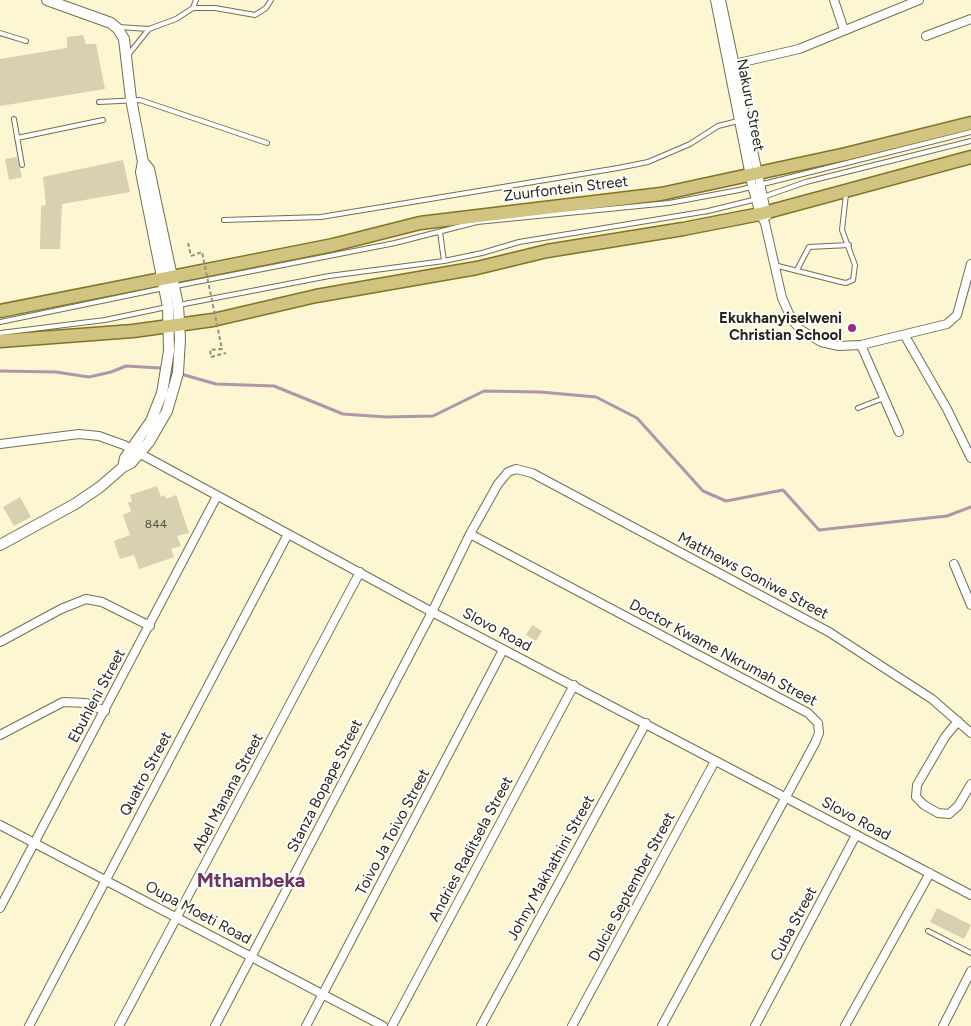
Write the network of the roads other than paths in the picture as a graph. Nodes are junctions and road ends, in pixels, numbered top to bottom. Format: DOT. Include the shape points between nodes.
graph roads {
  1 [pos="196,0"];
  2 [pos="271,0"];
  3 [pos="715,0"];
  4 [pos="721,0"];
  5 [pos="834,0"];
  6 [pos="919,0"];
  7 [pos="53,1"];
  8 [pos="193,8"];
  9 [pos="971,19"];
  10 [pos="116,26"];
  11 [pos="148,29"];
  12 [pos="844,30"];
  13 [pos="0,33"];
  14 [pos="926,36"];
  15 [pos="26,41"];
  16 [pos="126,59"];
  17 [pos="732,64"];
  18 [pos="131,99"];
  19 [pos="100,102"];
  20 [pos="14,119"];
  21 [pos="103,120"];
  22 [pos="738,121"];
  23 [pos="971,123"];
  24 [pos="971,132"];
  25 [pos="18,138"];
  26 [pos="971,141"];
  27 [pos="267,143"];
  28 [pos="971,157"];
  29 [pos="22,165"];
  30 [pos="754,179"];
  31 [pos="846,191"];
  32 [pos="759,198"];
  33 [pos="764,216"];
  34 [pos="224,220"];
  35 [pos="440,232"];
  36 [pos="849,245"];
  37 [pos="444,261"];
  38 [pos="971,264"];
  39 [pos="774,266"];
  40 [pos="796,270"];
  41 [pos="168,282"];
  42 [pos="173,306"];
  43 [pos="0,311"];
  44 [pos="0,322"];
  45 [pos="175,326"];
  46 [pos="0,333"];
  47 [pos="905,336"];
  48 [pos="0,341"];
  49 [pos="861,346"];
  50 [pos="884,398"];
  51 [pos="858,408"];
  52 [pos="899,432"];
  53 [pos="0,444"];
  54 [pos="137,451"];
  55 [pos="971,458"];
  56 [pos="508,472"];
  57 [pos="217,496"];
  58 [pos="288,534"];
  59 [pos="470,534"];
  60 [pos="0,545"];
  61 [pos="954,564"];
  62 [pos="360,572"];
  63 [pos="971,605"];
  64 [pos="432,612"];
  65 [pos="150,626"];
  66 [pos="0,642"];
  67 [pos="503,650"];
  68 [pos="574,685"];
  69 [pos="105,711"];
  70 [pos="958,721"];
  71 [pos="646,724"];
  72 [pos="971,733"];
  73 [pos="0,735"];
  74 [pos="715,761"];
  75 [pos="971,784"];
  76 [pos="784,796"];
  77 [pos="0,825"];
  78 [pos="856,835"];
  79 [pos="35,842"];
  80 [pos="930,874"];
  81 [pos="106,880"];
  82 [pos="971,895"];
  83 [pos="0,908"];
  84 [pos="178,919"];
  85 [pos="928,931"];
  86 [pos="971,953"];
  87 [pos="252,957"];
  88 [pos="970,975"];
  89 [pos="324,994"];
  90 [pos="29,1026"];
  91 [pos="119,1026"];
  92 [pos="215,1026"];
  93 [pos="306,1026"];
  94 [pos="383,1026"];
  95 [pos="392,1026"];
  96 [pos="481,1026"];
  97 [pos="572,1026"];
  98 [pos="662,1026"];
  99 [pos="755,1026"];
  100 [pos="845,1026"];
  101 [pos="943,1026"];
  1 -- 8 [label="lane"];
  2 -- 8 [label="lane" via="255,15"];
  3 -- 17 [label="street, Nakuru Street"];
  4 -- 17 [label="street, Nakuru Street"];
  5 -- 12 [label="street"];
  6 -- 12 [label="street"];
  7 -- 10 [label="street"];
  8 -- 11 [label="lane" via="176,19"];
  9 -- 14 [label="street"];
  10 -- 11 [label="lane"];
  10 -- 16 [label="street" via="124,39"];
  11 -- 16 [label="lane"];
  12 -- 17 [label="street" via="799,49"];
  13 -- 15 [label="lane"];
  16 -- 18 [label="street"];
  17 -- 22 [label="street, Nakuru Street"];
  17 -- 30 [label="street, Nakuru Street"];
  18 -- 19 [label="lane"];
  18 -- 27 [label="lane"];
  18 -- 41 [label="street" via="141,172"];
  20 -- 25 [label="lane"];
  21 -- 25 [label="lane"];
  22 -- 30 [label="street, Nakuru Street"];
  22 -- 34 [label="lane" via="718,126 672,153 618,168 321,217"];
  23 -- 30 [label="main road, Zuurfontein Street"];
  24 -- 30 [label="lane"];
  25 -- 29 [label="lane"];
  26 -- 32 [label="lane" via="806,182"];
  28 -- 31 [label="main road"];
  30 -- 32 [label="street, Nakuru Street"];
  30 -- 35 [label="lane" via="669,203 477,222"];
  30 -- 41 [label="main road, Zuurfontein Street" via="628,199 420,223"];
  31 -- 33 [label="main road"];
  31 -- 36 [label="lane" via="842,230"];
  32 -- 33 [label="street, Nakuru Street"];
  32 -- 37 [label="lane" via="708,211 519,242 482,254"];
  33 -- 39 [label="street, Nakuru Street"];
  33 -- 45 [label="main road" via="547,251 477,268 316,296"];
  35 -- 37 [label="lane"];
  35 -- 41 [label="lane"];
  36 -- 40 [label="lane" via="809,247"];
  36 -- 40 [label="lane" via="855,268 855,276 850,282"];
  37 -- 42 [label="lane" via="329,276"];
  38 -- 47 [label="street, Nakuru Street" via="953,320"];
  39 -- 40 [label="lane"];
  39 -- 49 [label="street, Nakuru Street" via="786,310 801,330 820,342"];
  41 -- 42 [label="street"];
  41 -- 43 [label="main road, Zuurfontein Street"];
  41 -- 44 [label="lane" via="60,312"];
  42 -- 45 [label="street"];
  42 -- 46 [label="lane" via="105,320"];
  45 -- 48 [label="main road"];
  45 -- 54 [label="street" via="167,395"];
  47 -- 49 [label="street, Nakuru Street"];
  47 -- 55 [label="street" via="936,388"];
  49 -- 50 [label="street"];
  50 -- 51 [label="lane"];
  50 -- 52 [label="street"];
  53 -- 54 [label="street, Slovo Road" via="79,434 111,440"];
  54 -- 57 [label="street, Slovo Road"];
  54 -- 60 [label="street" via="125,458 122,468 100,488"];
  56 -- 59 [label="street, Stanza Bopape Street"];
  56 -- 70 [label="street, Matthews Goniwe Street" via="516,469 532,473 828,632 919,689"];
  57 -- 58 [label="street, Slovo Road"];
  57 -- 65 [label="street, Ebuhleni Street"];
  58 -- 62 [label="street, Slovo Road"];
  58 -- 81 [label="street, Quatro Street"];
  59 -- 64 [label="street, Stanza Bopape Street"];
  59 -- 76 [label="street, Doctor Kwame Nkrumah Street" via="814,717 819,733"];
  61 -- 63 [label="street"];
  62 -- 64 [label="street, Slovo Road"];
  62 -- 84 [label="street, Abel Manana Street"];
  64 -- 67 [label="street, Slovo Road"];
  64 -- 87 [label="street, Stanza Bopape Street"];
  65 -- 66 [label="street" via="102,602 86,600 69,605"];
  65 -- 69 [label="street, Ebuhleni Street"];
  67 -- 68 [label="street, Slovo Road"];
  67 -- 89 [label="street, Toivo Ja Toivo Street"];
  68 -- 71 [label="street, Slovo Road"];
  68 -- 95 [label="street, Andries Raditsela Street"];
  69 -- 73 [label="street" via="86,703 63,702"];
  69 -- 79 [label="street, Ebuhleni Street"];
  70 -- 72 [label="street, Matthews Goniwe Street"];
  70 -- 75 [label="street" via="917,785 916,797 924,806 949,814 958,806"];
  71 -- 74 [label="street, Slovo Road"];
  71 -- 96 [label="street, Johny Makhathini Street"];
  74 -- 76 [label="street, Slovo Road"];
  74 -- 97 [label="street, Dulcie September Street"];
  76 -- 78 [label="street, Slovo Road"];
  76 -- 98 [label="street, Doctor Kwame Nkrumah Street"];
  77 -- 79 [label="street, Oupa Moeti Road"];
  78 -- 80 [label="street, Slovo Road"];
  78 -- 99 [label="street, Cuba Street"];
  79 -- 81 [label="street, Oupa Moeti Road"];
  79 -- 83 [label="street, Ebuhleni Street"];
  80 -- 82 [label="street, Slovo Road"];
  80 -- 100 [label="street"];
  81 -- 84 [label="street, Oupa Moeti Road"];
  81 -- 90 [label="street, Quatro Street"];
  84 -- 87 [label="street, Oupa Moeti Road"];
  84 -- 91 [label="street, Abel Manana Street"];
  85 -- 86 [label="lane"];
  87 -- 89 [label="street, Oupa Moeti Road"];
  87 -- 92 [label="street, Stanza Bopape Street"];
  88 -- 101 [label="street"];
  89 -- 93 [label="street, Toivo Ja Toivo Street"];
  89 -- 94 [label="street, Oupa Moeti Road"];
}
